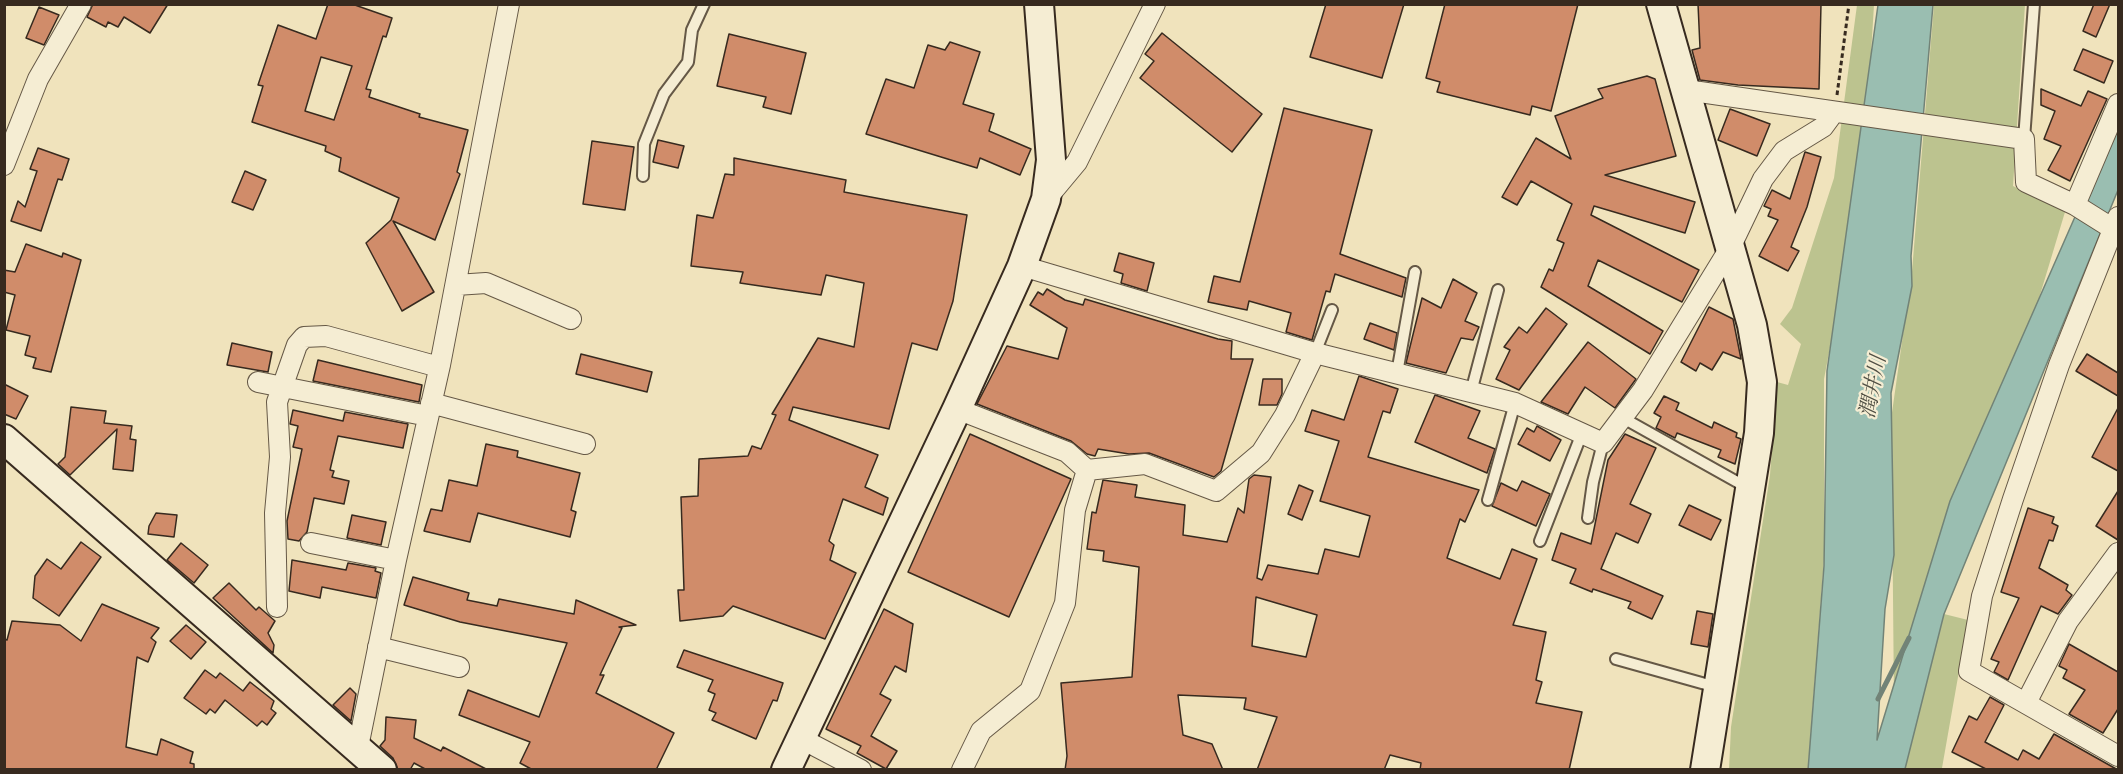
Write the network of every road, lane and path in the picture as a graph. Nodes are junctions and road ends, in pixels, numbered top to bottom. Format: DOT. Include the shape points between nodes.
graph roads {
  1 [pos="81,4"];
  2 [pos="509,4"];
  3 [pos="704,4"];
  4 [pos="1040,4"];
  5 [pos="1155,4"];
  6 [pos="1660,4"];
  7 [pos="1849,4"];
  8 [pos="2034,4"];
  9 [pos="1686,90"];
  10 [pos="2118,104"];
  11 [pos="1834,112"];
  12 [pos="2024,139"];
  13 [pos="4,165"];
  14 [pos="644,176"];
  15 [pos="1046,199"];
  16 [pos="2075,205"];
  17 [pos="2117,226"];
  18 [pos="1730,248"];
  19 [pos="1022,266"];
  20 [pos="1415,272"];
  21 [pos="456,285"];
  22 [pos="1498,290"];
  23 [pos="1332,310"];
  24 [pos="571,319"];
  25 [pos="1315,353"];
  26 [pos="439,368"];
  27 [pos="1397,373"];
  28 [pos="258,382"];
  29 [pos="282,387"];
  30 [pos="1471,392"];
  31 [pos="1515,403"];
  32 [pos="430,409"];
  33 [pos="957,409"];
  34 [pos="1623,418"];
  35 [pos="1582,433"];
  36 [pos="4,439"];
  37 [pos="1603,443"];
  38 [pos="585,444"];
  39 [pos="1087,470"];
  40 [pos="1750,489"];
  41 [pos="1488,500"];
  42 [pos="1588,518"];
  43 [pos="1540,541"];
  44 [pos="311,543"];
  45 [pos="2118,553"];
  46 [pos="396,560"];
  47 [pos="277,607"];
  48 [pos="378,647"];
  49 [pos="1616,659"];
  50 [pos="459,668"];
  51 [pos="1718,687"];
  52 [pos="2026,703"];
  53 [pos="800,738"];
  54 [pos="358,747"];
  55 [pos="2118,756"];
  56 [pos="382,770"];
  57 [pos="786,770"];
  58 [pos="861,770"];
  59 [pos="962,770"];
  60 [pos="1705,770"];
  1 -- 13 [label="street" via="38,79"];
  2 -- 21 [label="street"];
  3 -- 14 [label="lane" via="692,30 688,62 664,94 644,144"];
  4 -- 15 [label="street" via="1051,160"];
  5 -- 15 [label="street" via="1077,162"];
  6 -- 9 [label="street"];
  7 -- 11 [label="path"];
  8 -- 12 [label="lane"];
  9 -- 11 [label="street"];
  9 -- 18 [label="street"];
  10 -- 16 [label="street"];
  11 -- 12 [label="street"];
  11 -- 18 [label="street" via="1822,127 1784,151 1763,179"];
  12 -- 16 [label="street" via="2026,182"];
  15 -- 19 [label="street"];
  16 -- 17 [label="street"];
  17 -- 52 [label="street" via="2059,365 1982,596 1970,671"];
  18 -- 34 [label="street"];
  18 -- 40 [label="street" via="1752,325 1762,382"];
  19 -- 25 [label="street"];
  19 -- 33 [label="street"];
  20 -- 27 [label="lane"];
  21 -- 24 [label="street" via="486,283"];
  21 -- 26 [label="street"];
  22 -- 30 [label="lane"];
  23 -- 25 [label="lane"];
  25 -- 27 [label="street"];
  25 -- 39 [label="street" via="1285,415 1260,453 1216,491 1145,464"];
  26 -- 29 [label="street" via="326,336 304,337 297,345"];
  26 -- 32 [label="street"];
  27 -- 30 [label="street"];
  28 -- 29 [label="street"];
  29 -- 32 [label="street"];
  29 -- 47 [label="street" via="277,402"];
  30 -- 31 [label="street"];
  31 -- 35 [label="street"];
  31 -- 41 [label="lane"];
  32 -- 38 [label="street"];
  32 -- 46 [label="street"];
  33 -- 39 [label="street" via="1067,452"];
  33 -- 53 [label="street"];
  34 -- 37 [label="street"];
  34 -- 40 [label="lane"];
  35 -- 37 [label="street"];
  35 -- 43 [label="lane"];
  36 -- 54 [label="street"];
  37 -- 42 [label="lane"];
  39 -- 59 [label="street" via="1075,510 1065,603 1030,691 981,731"];
  40 -- 51 [label="street"];
  44 -- 46 [label="street"];
  45 -- 52 [label="street" via="2068,621"];
  46 -- 48 [label="street"];
  48 -- 50 [label="street"];
  48 -- 54 [label="street"];
  49 -- 51 [label="lane"];
  51 -- 60 [label="street"];
  52 -- 55 [label="street"];
  53 -- 57 [label="street"];
  53 -- 58 [label="street"];
  54 -- 56 [label="street"];
}
